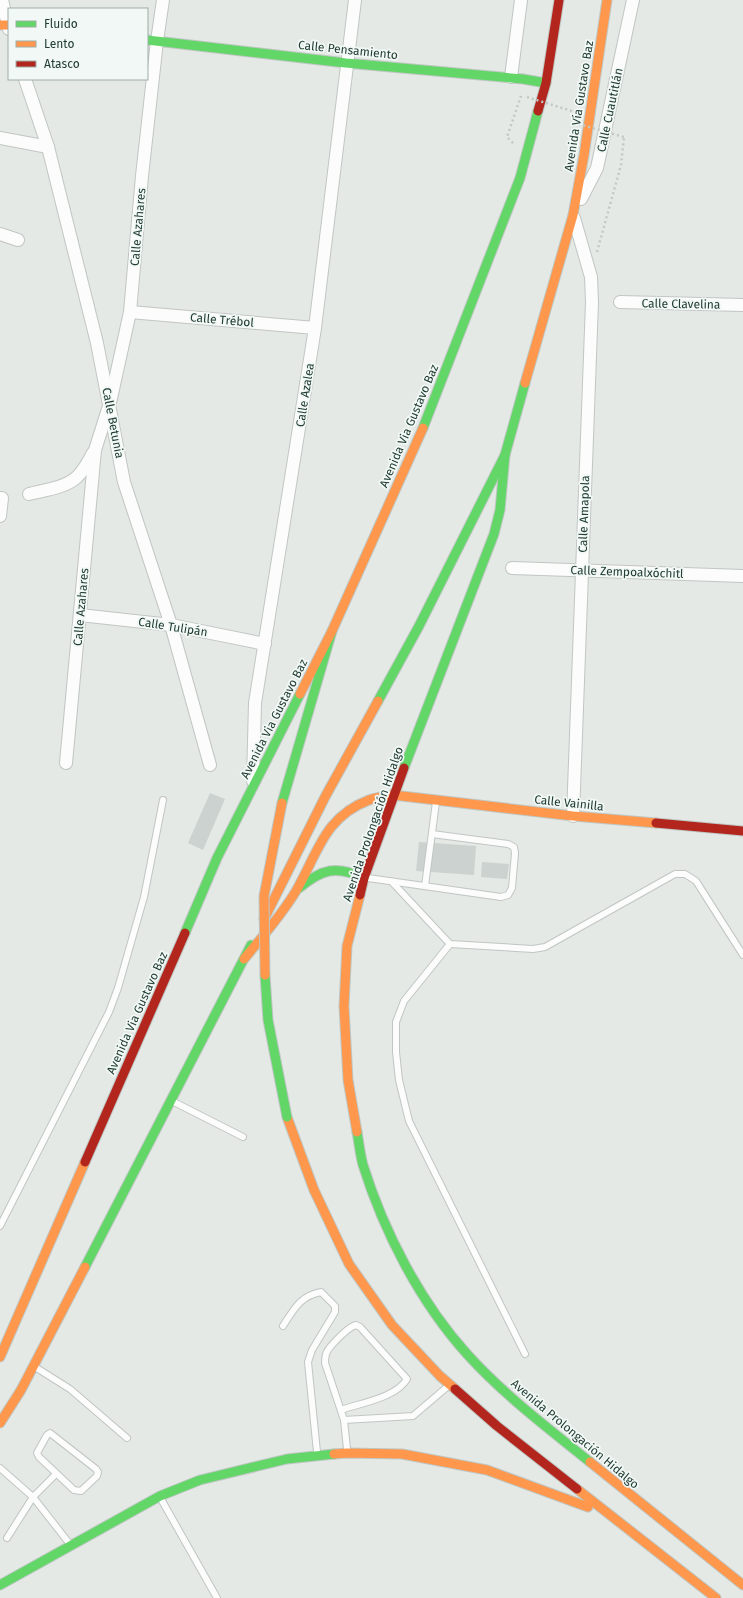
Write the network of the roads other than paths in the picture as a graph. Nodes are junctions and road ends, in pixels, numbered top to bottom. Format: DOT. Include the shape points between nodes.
graph roads {
  1 [pos="2,0"];
  2 [pos="163,0"];
  3 [pos="355,0"];
  4 [pos="521,0"];
  5 [pos="559,0"];
  6 [pos="607,0"];
  7 [pos="633,0"];
  8 [pos="6,26"];
  9 [pos="152,40"];
  10 [pos="346,63"];
  11 [pos="511,77"];
  12 [pos="25,80"];
  13 [pos="546,83"];
  14 [pos="0,138"];
  15 [pos="48,148"];
  16 [pos="573,215"];
  17 [pos="0,234"];
  18 [pos="18,240"];
  19 [pos="620,302"];
  20 [pos="743,305"];
  21 [pos="130,312"];
  22 [pos="315,328"];
  23 [pos="110,403"];
  24 [pos="95,450"];
  25 [pos="505,455"];
  26 [pos="30,494"];
  27 [pos="0,498"];
  28 [pos="0,516"];
  29 [pos="512,568"];
  30 [pos="582,571"];
  31 [pos="743,576"];
  32 [pos="80,616"];
  33 [pos="171,625"];
  34 [pos="332,630"];
  35 [pos="265,644"];
  36 [pos="66,763"];
  37 [pos="210,766"];
  38 [pos="252,788"];
  39 [pos="393,795"];
  40 [pos="163,800"];
  41 [pos="436,800"];
  42 [pos="573,816"];
  43 [pos="743,831"];
  44 [pos="432,834"];
  45 [pos="364,878"];
  46 [pos="392,882"];
  47 [pos="425,886"];
  48 [pos="296,890"];
  49 [pos="450,944"];
  50 [pos="743,955"];
  51 [pos="244,959"];
  52 [pos="171,1100"];
  53 [pos="243,1137"];
  54 [pos="0,1226"];
  55 [pos="283,1326"];
  56 [pos="525,1354"];
  57 [pos="0,1357"];
  58 [pos="33,1366"];
  59 [pos="450,1385"];
  60 [pos="340,1410"];
  61 [pos="344,1420"];
  62 [pos="0,1423"];
  63 [pos="127,1438"];
  64 [pos="347,1453"];
  65 [pos="317,1456"];
  66 [pos="0,1468"];
  67 [pos="56,1474"];
  68 [pos="160,1496"];
  69 [pos="33,1497"];
  70 [pos="606,1513"];
  71 [pos="7,1538"];
  72 [pos="71,1545"];
  73 [pos="0,1585"];
  74 [pos="743,1585"];
  75 [pos="218,1598"];
  76 [pos="716,1598"];
  1 -- 8 [label="street"];
  2 -- 9 [label="street, Calle Azahares"];
  3 -- 10 [label="street, Calle Azalea"];
  4 -- 11 [label="street"];
  5 -- 13 [label="main road"];
  6 -- 16 [label="main road, Avenida Vía Gustavo Baz"];
  7 -- 16 [label="street, Calle Cuautitlán" via="597,168"];
  9 -- 10 [label="main road, Calle Pensamiento"];
  9 -- 21 [label="street, Calle Azahares"];
  10 -- 11 [label="main road, Calle Pensamiento"];
  10 -- 22 [label="street, Calle Azalea"];
  11 -- 13 [label="main road, Calle Pensamiento"];
  12 -- 15 [label="street, Calle Betunia"];
  13 -- 34 [label="main road, Avenida Via Gustavo Baz" via="520,178 432,408"];
  14 -- 15 [label="street"];
  15 -- 23 [label="street, Calle Betunia"];
  16 -- 25 [label="main road"];
  16 -- 30 [label="street, Calle Amapola" via="591,277 592,302"];
  17 -- 18 [label="street"];
  19 -- 20 [label="street, Calle Clavelina"];
  21 -- 22 [label="street, Calle Trébol"];
  21 -- 23 [label="street, Calle Azahares"];
  22 -- 35 [label="street, Calle Azalea"];
  23 -- 24 [label="street, Calle Azahares"];
  23 -- 33 [label="street, Calle Betunia" via="124,482"];
  24 -- 26 [label="street, Calle Azahares" via="77,477 57,487"];
  24 -- 32 [label="street, Calle Azahares"];
  25 -- 39 [label="main road, Avenida Prolongación Hidalgo" via="500,510 494,534"];
  25 -- 51 [label="main road" via="419,626 325,798"];
  27 -- 28 [label="street"];
  29 -- 30 [label="street, Calle Zempoalxóchitl"];
  30 -- 31 [label="street, Calle Zempoalxóchitl"];
  30 -- 42 [label="street, Calle Amapola"];
  32 -- 33 [label="street, Calle Tulipán"];
  32 -- 36 [label="street, Calle Azahares"];
  33 -- 35 [label="street, Calle Tulipán"];
  33 -- 37 [label="street, Calle Betunia"];
  34 -- 38 [label="main road, Avenida Via Gustavo Baz"];
  34 -- 59 [label="main road, bridge" via="282,803 264,896 268,1020 287,1117 314,1190 349,1264 392,1325"];
  35 -- 38 [label="street, Calle Azalea" via="255,703"];
  38 -- 57 [label="main road, Avenida Via Gustavo Baz" via="217,858"];
  39 -- 41 [label="main road, Calle Vainilla"];
  39 -- 45 [label="main road, Avenida Prolongación Hidalgo"];
  39 -- 48 [label="main road, Calle Vainilla" via="356,805 333,822"];
  40 -- 54 [label="lane" via="144,897 109,1012"];
  41 -- 42 [label="main road, Calle Vainilla"];
  41 -- 44 [label="lane"];
  42 -- 43 [label="main road, Calle Vainilla"];
  44 -- 47 [label="lane"];
  44 -- 47 [label="lane" via="508,844 514,847 516,853 512,888 508,895 500,897"];
  45 -- 46 [label="lane"];
  45 -- 48 [label="main road" via="339,869 328,870 318,873"];
  45 -- 74 [label="main road, Avenida Prolongación Hidalgo" via="347,946 344,1006 348,1080 363,1164 391,1239 425,1300 467,1354 517,1403"];
  46 -- 47 [label="lane"];
  46 -- 49 [label="lane"];
  48 -- 51 [label="main road, Calle Vainilla" via="272,928"];
  49 -- 50 [label="lane" via="545,948 675,874 685,874 696,881"];
  49 -- 56 [label="lane" via="404,1001 396,1022 399,1080 409,1121"];
  51 -- 52 [label="main road"];
  52 -- 53 [label="lane"];
  52 -- 58 [label="main road"];
  55 -- 65 [label="lane" via="297,1304 311,1294 321,1292 335,1306 335,1312 312,1350 308,1362"];
  58 -- 62 [label="main road"];
  58 -- 63 [label="lane" via="70,1389"];
  59 -- 61 [label="lane" via="413,1416"];
  59 -- 70 [label="main road"];
  60 -- 60 [label="lane" via="394,1393 407,1379 356,1325 351,1326 325,1356"];
  60 -- 61 [label="lane"];
  61 -- 64 [label="lane"];
  64 -- 65 [label="main road"];
  64 -- 70 [label="main road" via="402,1454 487,1470"];
  65 -- 68 [label="main road" via="287,1458 200,1480"];
  66 -- 69 [label="lane"];
  67 -- 67 [label="lane" via="37,1453 50,1433 98,1472 81,1491 77,1491"];
  67 -- 69 [label="lane"];
  68 -- 72 [label="main road"];
  68 -- 75 [label="lane"];
  69 -- 71 [label="lane"];
  69 -- 72 [label="lane"];
  70 -- 76 [label="main road"];
  72 -- 73 [label="main road"];
}
